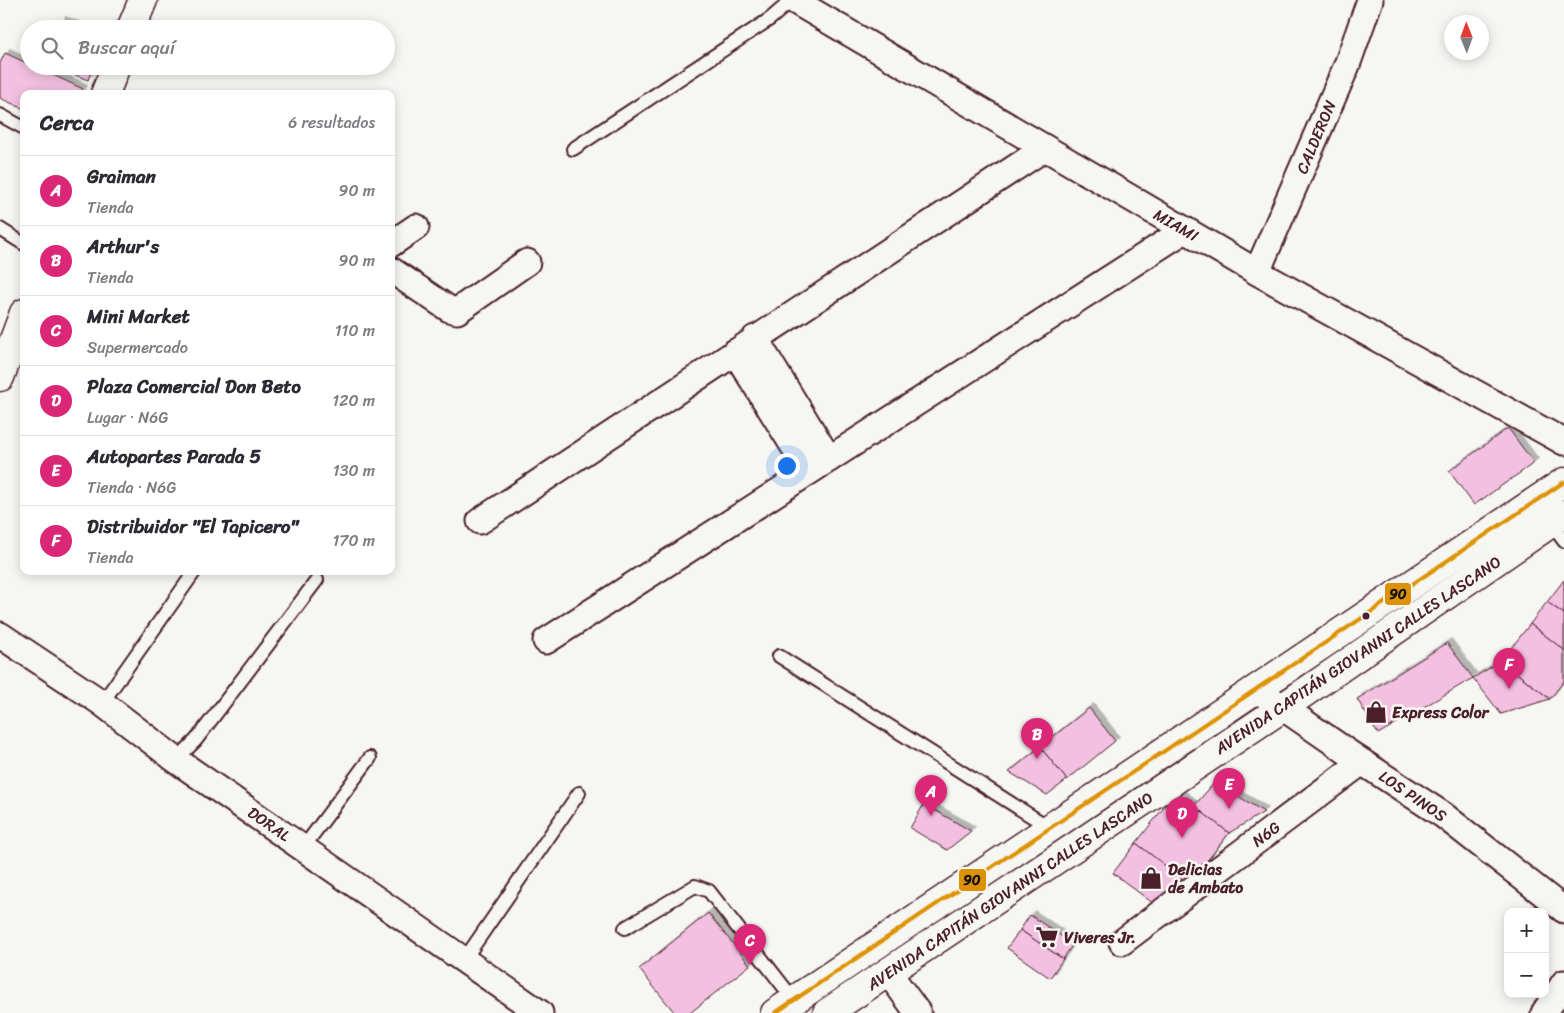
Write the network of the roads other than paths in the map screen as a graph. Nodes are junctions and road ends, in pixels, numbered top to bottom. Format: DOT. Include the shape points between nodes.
graph roads {
  1 [pos="143,0"];
  2 [pos="792,0"];
  3 [pos="1370,0"];
  4 [pos="135,20"];
  5 [pos="113,75"];
  6 [pos="107,90"];
  7 [pos="0,115"];
  8 [pos="20,126"];
  9 [pos="1045,148"];
  10 [pos="573,149"];
  11 [pos="416,227"];
  12 [pos="0,230"];
  13 [pos="1185,230"];
  14 [pos="395,241"];
  15 [pos="20,242"];
  16 [pos="527,262"];
  17 [pos="1257,272"];
  18 [pos="395,273"];
  19 [pos="16,330"];
  20 [pos="745,345"];
  21 [pos="0,377"];
  22 [pos="1564,442"];
  23 [pos="819,465"];
  24 [pos="1564,482"];
  25 [pos="480,521"];
  26 [pos="1560,526"];
  27 [pos="192,575"];
  28 [pos="317,580"];
  29 [pos="0,635"];
  30 [pos="546,641"];
  31 [pos="779,656"];
  32 [pos="1256,689"];
  33 [pos="102,703"];
  34 [pos="1282,708"];
  35 [pos="370,758"];
  36 [pos="176,760"];
  37 [pos="1362,762"];
  38 [pos="578,794"];
  39 [pos="1050,828"];
  40 [pos="303,848"];
  41 [pos="1564,910"];
  42 [pos="625,928"];
  43 [pos="1122,942"];
  44 [pos="464,960"];
  45 [pos="888,972"];
  46 [pos="1564,983"];
  47 [pos="785,1006"];
  48 [pos="540,1013"];
  49 [pos="827,1013"];
  50 [pos="918,1013"];
  51 [pos="1544,1013"];
  1 -- 4 [label="main road"];
  2 -- 9 [label="street, MIAMI"];
  2 -- 10 [label="lane" via="770,19"];
  3 -- 17 [label="street, CALDERON" via="1347,65"];
  5 -- 6 [label="main road"];
  7 -- 8 [label="lane"];
  9 -- 13 [label="street, MIAMI"];
  9 -- 20 [label="street"];
  11 -- 14 [label="street"];
  12 -- 15 [label="lane"];
  13 -- 17 [label="street, MIAMI"];
  13 -- 23 [label="street"];
  16 -- 18 [label="street" via="457,311 449,309"];
  17 -- 22 [label="street, MIAMI"];
  19 -- 21 [label="main road"];
  20 -- 23 [label="street"];
  20 -- 25 [label="street"];
  23 -- 30 [label="street"];
  24 -- 32 [label="main road, AVENIDA CAPITÁN GIOVANNI CALLES LASCANO"];
  26 -- 34 [label="main road, AVENIDA CAPITÁN GIOVANNI CALLES LASCANO"];
  27 -- 33 [label="lane"];
  28 -- 36 [label="lane" via="196,740"];
  29 -- 33 [label="street, DORAL"];
  31 -- 39 [label="lane"];
  32 -- 34 [label="street, LOS PINOS"];
  32 -- 39 [label="main road, AVENIDA CAPITÁN GIOVANNI CALLES LASCANO"];
  33 -- 36 [label="street, DORAL"];
  34 -- 37 [label="street, LOS PINOS"];
  34 -- 45 [label="main road, AVENIDA CAPITÁN GIOVANNI CALLES LASCANO"];
  35 -- 40 [label="lane"];
  36 -- 40 [label="street, DORAL"];
  37 -- 41 [label="street, LOS PINOS" via="1443,815"];
  37 -- 43 [label="street, N6G"];
  38 -- 44 [label="lane"];
  39 -- 47 [label="main road, AVENIDA CAPITÁN GIOVANNI CALLES LASCANO"];
  40 -- 44 [label="street, DORAL"];
  42 -- 47 [label="lane" via="695,886 702,887 709,891"];
  44 -- 48 [label="street, DORAL"];
  45 -- 49 [label="main road, AVENIDA CAPITÁN GIOVANNI CALLES LASCANO"];
  45 -- 50 [label="street"];
  46 -- 51 [label="street"];
}
